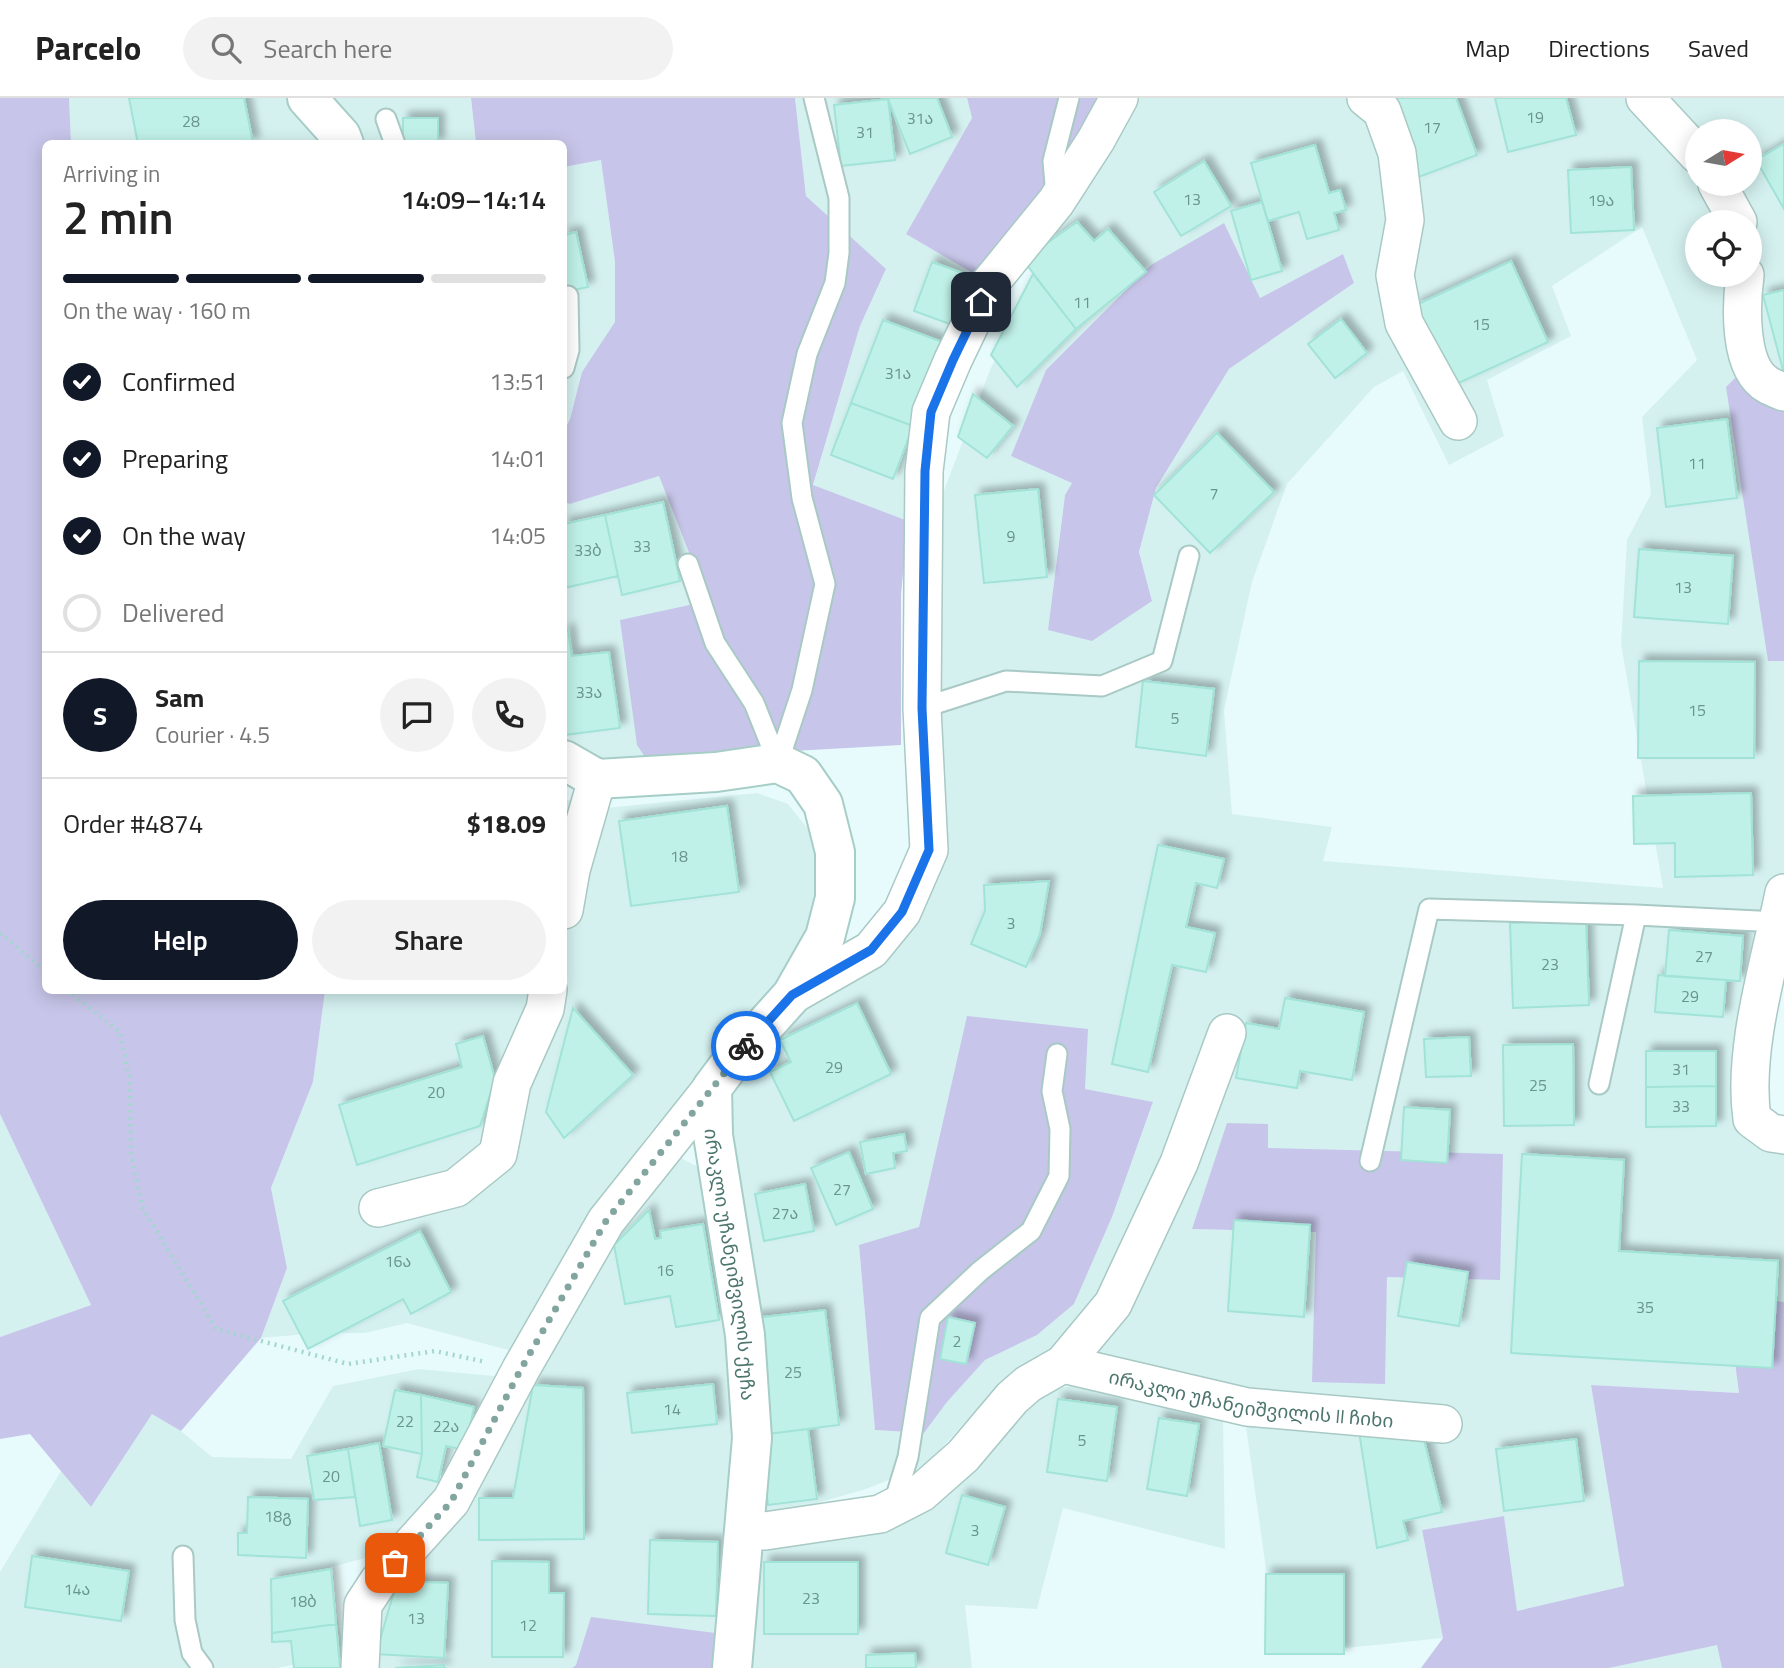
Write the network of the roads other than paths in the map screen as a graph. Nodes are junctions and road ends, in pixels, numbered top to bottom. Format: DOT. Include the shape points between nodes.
graph roads {
  1 [pos="307,98"];
  2 [pos="814,98"];
  3 [pos="1069,98"];
  4 [pos="1119,98"];
  5 [pos="1366,98"];
  6 [pos="1644,98"];
  7 [pos="386,119"];
  8 [pos="343,140"];
  9 [pos="394,140"];
  10 [pos="1685,141"];
  11 [pos="1056,202"];
  12 [pos="1744,287"];
  13 [pos="568,296"];
  14 [pos="567,357"];
  15 [pos="1784,392"];
  16 [pos="1458,421"];
  17 [pos="1189,556"];
  18 [pos="688,564"];
  19 [pos="922,708"];
  20 [pos="567,763"];
  21 [pos="778,763"];
  22 [pos="597,779"];
  23 [pos="567,893"];
  24 [pos="1781,908"];
  25 [pos="1636,915"];
  26 [pos="547,994"];
  27 [pos="792,995"];
  28 [pos="1227,1034"];
  29 [pos="1056,1054"];
  30 [pos="1599,1084"];
  31 [pos="712,1088"];
  32 [pos="1784,1135"];
  33 [pos="1370,1161"];
  34 [pos="378,1208"];
  35 [pos="1063,1364"];
  36 [pos="1443,1424"];
  37 [pos="893,1507"];
  38 [pos="745,1527"];
  39 [pos="183,1556"];
  40 [pos="203,1668"];
  41 [pos="360,1668"];
  42 [pos="732,1668"];
  1 -- 8 [label="street"];
  2 -- 21 [label="lane" via="839,198 839,253 835,283 807,354 792,423 802,498 825,584 802,690"];
  3 -- 11 [label="lane" via="1053,161"];
  4 -- 11 [label="street"];
  5 -- 16 [label="street" via="1382,111 1397,153 1405,220 1395,275 1404,323"];
  6 -- 10 [label="street"];
  7 -- 9 [label="lane"];
  11 -- 19 [label="street" via="990,283 931,412 925,471"];
  12 -- 15 [label="street" via="1742,328 1750,363 1766,384"];
  13 -- 14 [label="lane"];
  17 -- 19 [label="lane" via="1162,661 1102,686 1006,681"];
  18 -- 21 [label="lane" via="715,643 754,703"];
  19 -- 27 [label="street" via="929,850 902,912 871,950"];
  20 -- 22 [label="street"];
  21 -- 22 [label="street" via="716,772"];
  21 -- 27 [label="street" via="803,775 823,804 835,852 835,898 825,937"];
  22 -- 23 [label="street"];
  24 -- 25 [label="lane"];
  24 -- 32 [label="street" via="1755,1032 1748,1096 1752,1119 1771,1133"];
  25 -- 30 [label="lane"];
  25 -- 33 [label="lane" via="1429,909"];
  26 -- 34 [label="street" via="512,1083 498,1154 456,1188"];
  27 -- 31 [label="street"];
  28 -- 35 [label="street" via="1179,1163 1113,1304"];
  29 -- 37 [label="lane" via="1052,1091 1060,1129 1059,1176 1031,1231 930,1318 908,1457"];
  31 -- 38 [label="street, ირაკლი უჩანეიშვილის ქუჩა" via="713,1135 745,1335 752,1438"];
  31 -- 41 [label="street" via="606,1221 451,1502 378,1582 363,1605"];
  35 -- 36 [label="street, ირაკლი უჩანეიშვილის II ჩიხი" via="1247,1407"];
  35 -- 37 [label="street" via="1012,1398 962,1456 921,1493"];
  37 -- 38 [label="street" via="880,1514 765,1531"];
  38 -- 42 [label="street, ირაკლი უჩანეიშვილის ქუჩა"];
  39 -- 40 [label="lane" via="185,1620 192,1653"];
}
